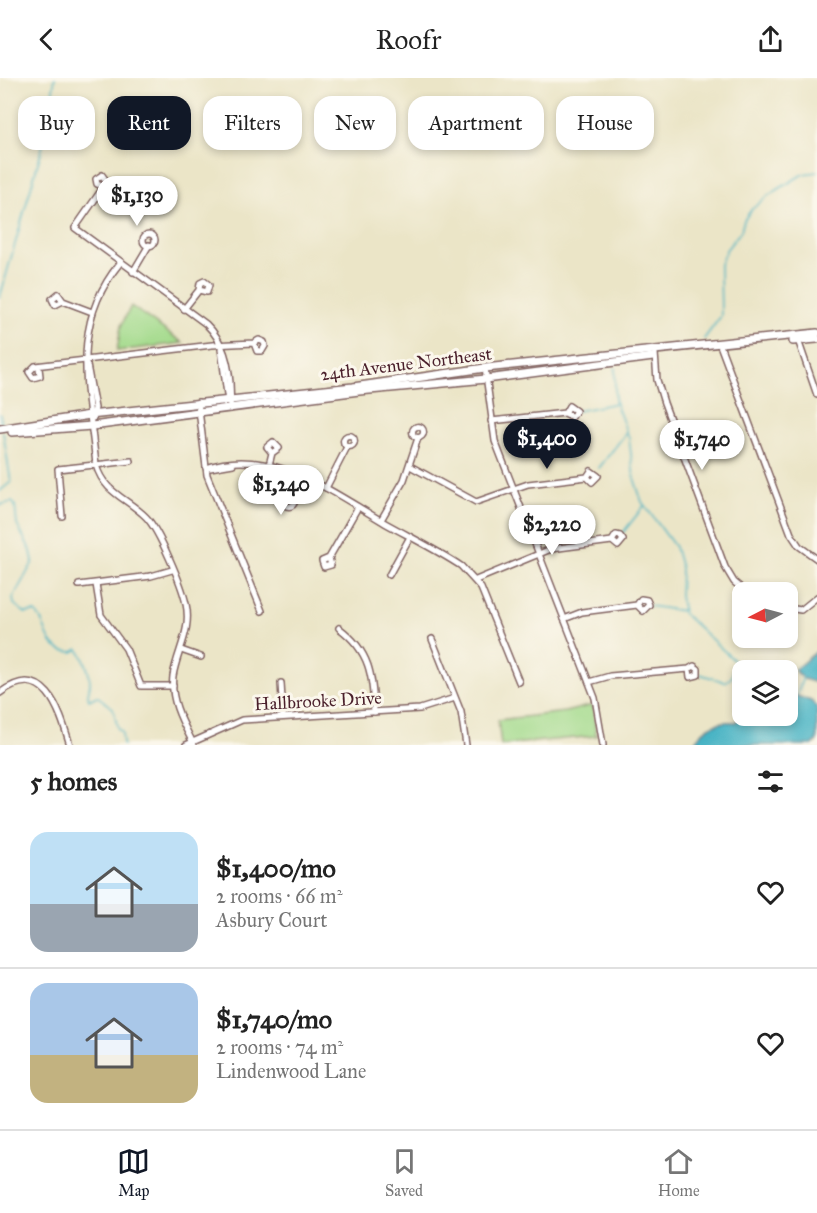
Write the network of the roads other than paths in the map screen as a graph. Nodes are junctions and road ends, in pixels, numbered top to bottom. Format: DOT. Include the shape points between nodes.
graph roads {
  1 [pos="102,186"];
  2 [pos="149,245"];
  3 [pos="120,263"];
  4 [pos="133,272"];
  5 [pos="199,290"];
  6 [pos="63,301"];
  7 [pos="184,309"];
  8 [pos="92,312"];
  9 [pos="817,333"];
  10 [pos="798,338"];
  11 [pos="817,339"];
  12 [pos="254,343"];
  13 [pos="221,344"];
  14 [pos="721,347"];
  15 [pos="655,354"];
  16 [pos="86,361"];
  17 [pos="39,368"];
  18 [pos="485,368"];
  19 [pos="486,379"];
  20 [pos="817,395"];
  21 [pos="229,399"];
  22 [pos="198,402"];
  23 [pos="230,410"];
  24 [pos="565,412"];
  25 [pos="199,413"];
  26 [pos="92,415"];
  27 [pos="491,421"];
  28 [pos="93,426"];
  29 [pos="13,430"];
  30 [pos="0,431"];
  31 [pos="418,438"];
  32 [pos="347,447"];
  33 [pos="272,453"];
  34 [pos="131,461"];
  35 [pos="96,465"];
  36 [pos="269,465"];
  37 [pos="410,466"];
  38 [pos="206,468"];
  39 [pos="299,474"];
  40 [pos="587,477"];
  41 [pos="326,488"];
  42 [pos="513,490"];
  43 [pos="291,495"];
  44 [pos="358,507"];
  45 [pos="62,516"];
  46 [pos="381,520"];
  47 [pos="410,537"];
  48 [pos="612,541"];
  49 [pos="538,554"];
  50 [pos="329,558"];
  51 [pos="817,559"];
  52 [pos="172,570"];
  53 [pos="389,574"];
  54 [pos="476,580"];
  55 [pos="734,582"];
  56 [pos="96,584"];
  57 [pos="79,585"];
  58 [pos="817,597"];
  59 [pos="637,605"];
  60 [pos="798,610"];
  61 [pos="262,611"];
  62 [pos="564,619"];
  63 [pos="339,628"];
  64 [pos="432,639"];
  65 [pos="181,650"];
  66 [pos="201,657"];
  67 [pos="689,669"];
  68 [pos="30,675"];
  69 [pos="519,682"];
  70 [pos="589,682"];
  71 [pos="281,683"];
  72 [pos="28,684"];
  73 [pos="173,686"];
  74 [pos="0,693"];
  75 [pos="455,698"];
  76 [pos="374,712"];
  77 [pos="283,717"];
  78 [pos="193,743"];
  79 [pos="70,745"];
  80 [pos="186,745"];
  81 [pos="466,745"];
  82 [pos="603,745"];
  1 -- 3 [label="street" via="75,228"];
  2 -- 4 [label="street"];
  3 -- 4 [label="street"];
  3 -- 8 [label="street"];
  4 -- 7 [label="street"];
  5 -- 7 [label="street"];
  6 -- 8 [label="street"];
  7 -- 13 [label="street" via="210,328"];
  8 -- 16 [label="street"];
  9 -- 10 [label="street, 24th Avenue Northeast"];
  10 -- 11 [label="street, 24th Avenue Northeast"];
  10 -- 14 [label="street, 24th Avenue Northeast"];
  10 -- 20 [label="street"];
  12 -- 13 [label="street"];
  13 -- 16 [label="street"];
  13 -- 21 [label="street" via="226,354"];
  14 -- 15 [label="street, 24th Avenue Northeast"];
  14 -- 51 [label="street" via="791,534 799,546"];
  15 -- 18 [label="street, 24th Avenue Northeast"];
  15 -- 19 [label="street, 24th Avenue Northeast"];
  15 -- 55 [label="street" via="664,403"];
  16 -- 17 [label="street"];
  16 -- 26 [label="street"];
  18 -- 19 [label="street"];
  18 -- 21 [label="street, 24th Avenue Northeast"];
  19 -- 23 [label="street, 24th Avenue Northeast" via="359,391"];
  19 -- 27 [label="street"];
  21 -- 22 [label="street, 24th Avenue Northeast"];
  21 -- 23 [label="street"];
  22 -- 25 [label="street"];
  22 -- 26 [label="street, 24th Avenue Northeast"];
  23 -- 25 [label="street, 24th Avenue Northeast"];
  24 -- 27 [label="street"];
  25 -- 28 [label="street, 24th Avenue Northeast"];
  25 -- 38 [label="street"];
  26 -- 28 [label="street"];
  26 -- 29 [label="street, 24th Avenue Northeast"];
  27 -- 42 [label="street"];
  28 -- 29 [label="street, 24th Avenue Northeast"];
  28 -- 35 [label="street"];
  29 -- 30 [label="street, 24th Avenue Northeast"];
  31 -- 37 [label="street"];
  32 -- 41 [label="street"];
  33 -- 36 [label="street"];
  34 -- 35 [label="street"];
  35 -- 45 [label="street" via="58,469"];
  35 -- 52 [label="street" via="111,490 146,516 158,534"];
  36 -- 38 [label="street"];
  36 -- 39 [label="street"];
  37 -- 42 [label="street" via="476,502"];
  37 -- 46 [label="street"];
  38 -- 61 [label="street"];
  39 -- 41 [label="street"];
  39 -- 43 [label="street"];
  40 -- 42 [label="street" via="534,483"];
  41 -- 44 [label="street"];
  42 -- 49 [label="street"];
  44 -- 46 [label="street"];
  44 -- 50 [label="street"];
  46 -- 47 [label="street"];
  47 -- 53 [label="street"];
  47 -- 54 [label="street" via="452,560"];
  48 -- 49 [label="street"];
  49 -- 54 [label="street"];
  49 -- 62 [label="street"];
  52 -- 56 [label="street"];
  52 -- 65 [label="street" via="187,613"];
  54 -- 69 [label="street"];
  56 -- 57 [label="street"];
  56 -- 73 [label="street" via="101,615 126,649 141,686"];
  58 -- 60 [label="street"];
  59 -- 62 [label="street" via="582,612"];
  62 -- 70 [label="street"];
  63 -- 76 [label="street" via="367,659"];
  64 -- 75 [label="street"];
  65 -- 66 [label="street"];
  65 -- 73 [label="street"];
  67 -- 70 [label="street" via="610,676"];
  68 -- 72 [label="street"];
  70 -- 82 [label="street" via="597,704"];
  71 -- 77 [label="street"];
  72 -- 74 [label="street" via="11,686"];
  72 -- 79 [label="street" via="44,689 57,706"];
  73 -- 78 [label="street" via="177,711"];
  75 -- 76 [label="street, Hallbrooke Drive" via="427,708"];
  75 -- 81 [label="street"];
  76 -- 77 [label="street, Hallbrooke Drive"];
  77 -- 78 [label="street, Hallbrooke Drive" via="238,721"];
  78 -- 80 [label="street, Hallbrooke Drive"];
}
